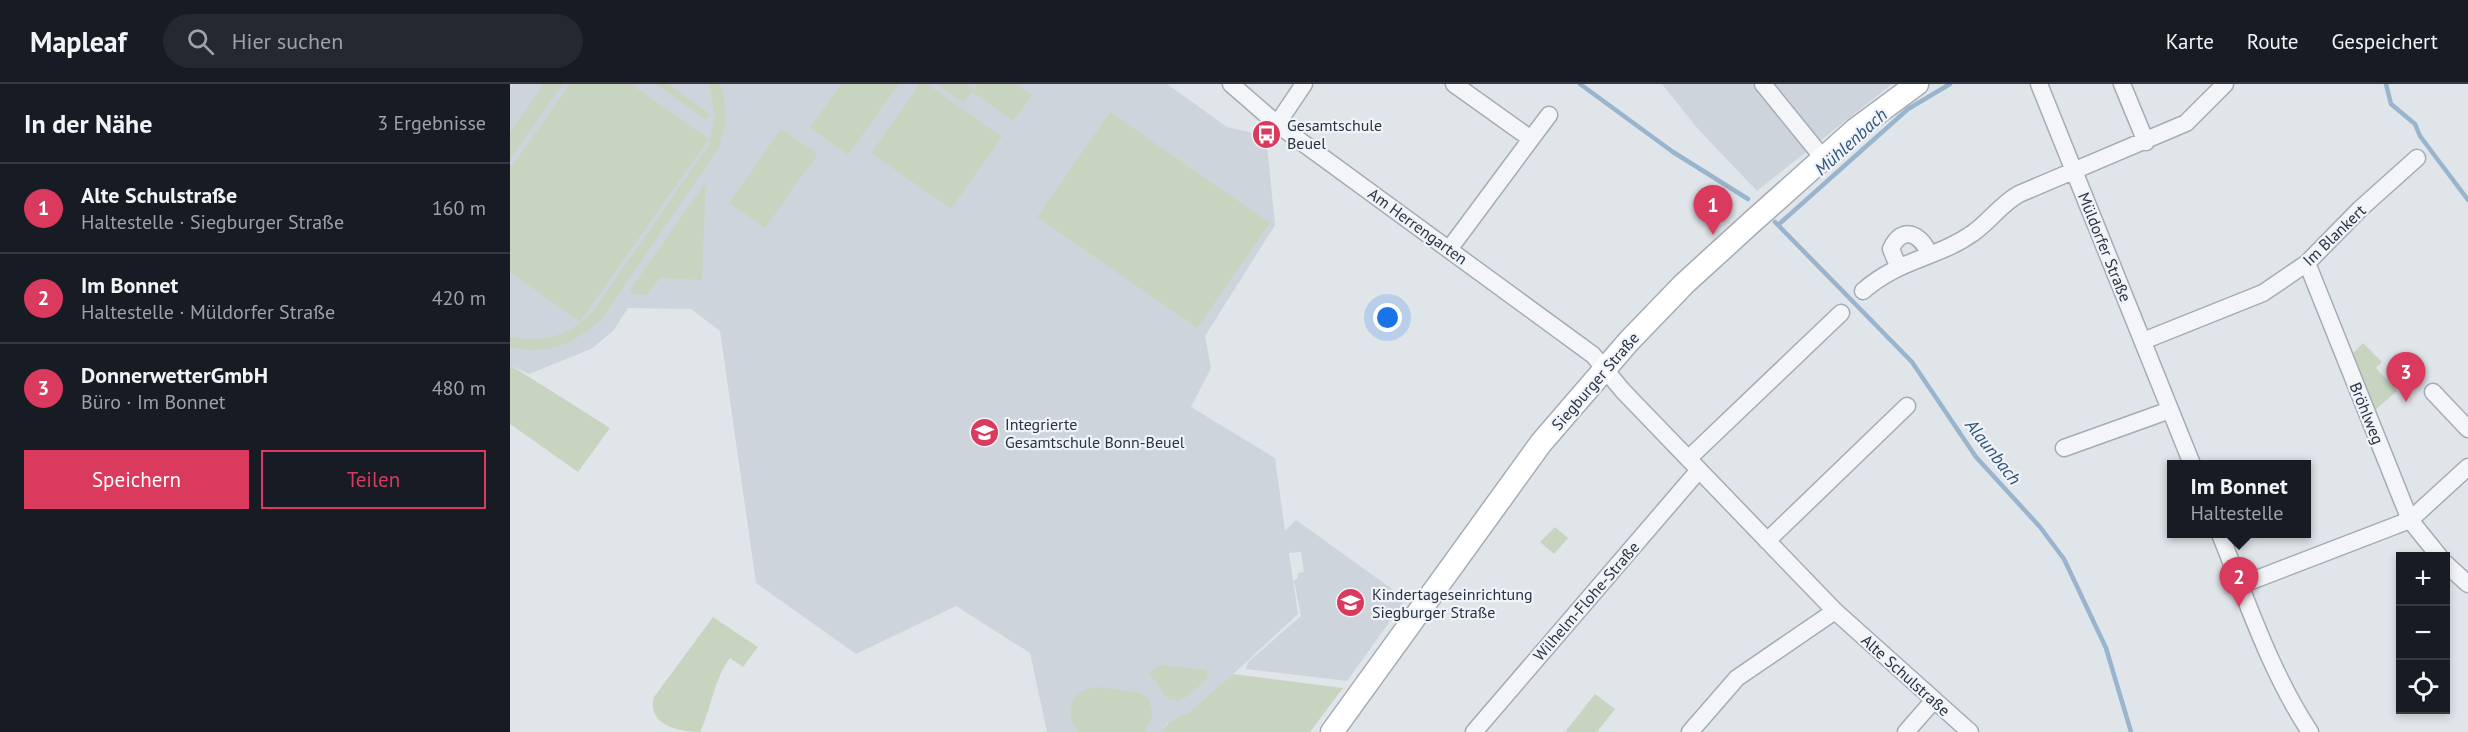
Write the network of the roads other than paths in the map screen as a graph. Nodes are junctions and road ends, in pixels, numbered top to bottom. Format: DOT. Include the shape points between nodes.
graph roads {
  1 [pos="1232,84"];
  2 [pos="1304,84"];
  3 [pos="1454,84"];
  4 [pos="1763,84"];
  5 [pos="1917,84"];
  6 [pos="2039,84"];
  7 [pos="2122,84"];
  8 [pos="2225,84"];
  9 [pos="1549,115"];
  10 [pos="1277,124"];
  11 [pos="1531,139"];
  12 [pos="2146,142"];
  13 [pos="1823,158"];
  14 [pos="2417,158"];
  15 [pos="2074,171"];
  16 [pos="1450,248"];
  17 [pos="1929,254"];
  18 [pos="2307,263"];
  19 [pos="1898,266"];
  20 [pos="1863,291"];
  21 [pos="1841,313"];
  22 [pos="2143,341"];
  23 [pos="1604,369"];
  24 [pos="2433,392"];
  25 [pos="1907,406"];
  26 [pos="2170,410"];
  27 [pos="2468,429"];
  28 [pos="2064,448"];
  29 [pos="2190,460"];
  30 [pos="1694,464"];
  31 [pos="2468,467"];
  32 [pos="2410,520"];
  33 [pos="2222,538"];
  34 [pos="1767,541"];
  35 [pos="2436,552"];
  36 [pos="2450,568"];
  37 [pos="2468,584"];
  38 [pos="2241,585"];
  39 [pos="1835,611"];
  40 [pos="1934,700"];
  41 [pos="1332,732"];
  42 [pos="1473,732"];
  43 [pos="1690,732"];
  44 [pos="1906,732"];
  45 [pos="1970,732"];
  46 [pos="2310,732"];
  1 -- 10 [label="street, Am Herrengarten"];
  2 -- 10 [label="street"];
  3 -- 11 [label="street"];
  4 -- 13 [label="street"];
  5 -- 13 [label="main road, Siegburger Straße"];
  6 -- 15 [label="street, Müldorfer Straße"];
  7 -- 12 [label="street"];
  8 -- 12 [label="street" via="2186,123"];
  9 -- 11 [label="street"];
  10 -- 16 [label="street, Am Herrengarten"];
  11 -- 16 [label="street"];
  12 -- 15 [label="street"];
  13 -- 23 [label="main road, Siegburger Straße" via="1684,284"];
  14 -- 18 [label="street, Im Blankert"];
  15 -- 17 [label="street" via="2005,202 1974,232"];
  15 -- 22 [label="street, Müldorfer Straße"];
  16 -- 23 [label="street, Am Herrengarten" via="1593,355"];
  17 -- 19 [label="street"];
  17 -- 19 [label="street" via="1924,241 1917,236 1902,236 1891,249"];
  18 -- 22 [label="street, Im Blankert" via="2263,293"];
  18 -- 32 [label="street, Bröhlweg"];
  19 -- 20 [label="street"];
  21 -- 30 [label="street"];
  22 -- 26 [label="street, Müldorfer Straße"];
  23 -- 30 [label="street, Alte Schulstraße"];
  23 -- 41 [label="main road, Siegburger Straße" via="1541,443"];
  24 -- 27 [label="street"];
  25 -- 34 [label="street"];
  26 -- 28 [label="street"];
  26 -- 29 [label="street, Müldorfer Straße"];
  30 -- 34 [label="street, Alte Schulstraße"];
  30 -- 42 [label="street, Wilhelm-Flohe-Straße"];
  31 -- 32 [label="street"];
  32 -- 35 [label="street, Bröhlweg"];
  32 -- 38 [label="street"];
  33 -- 38 [label="street"];
  34 -- 39 [label="street, Alte Schulstraße"];
  36 -- 37 [label="street"];
  38 -- 46 [label="street" via="2288,698"];
  39 -- 40 [label="street, Alte Schulstraße"];
  39 -- 43 [label="street" via="1737,678"];
  40 -- 44 [label="street"];
  40 -- 45 [label="street, Alte Schulstraße"];
}
